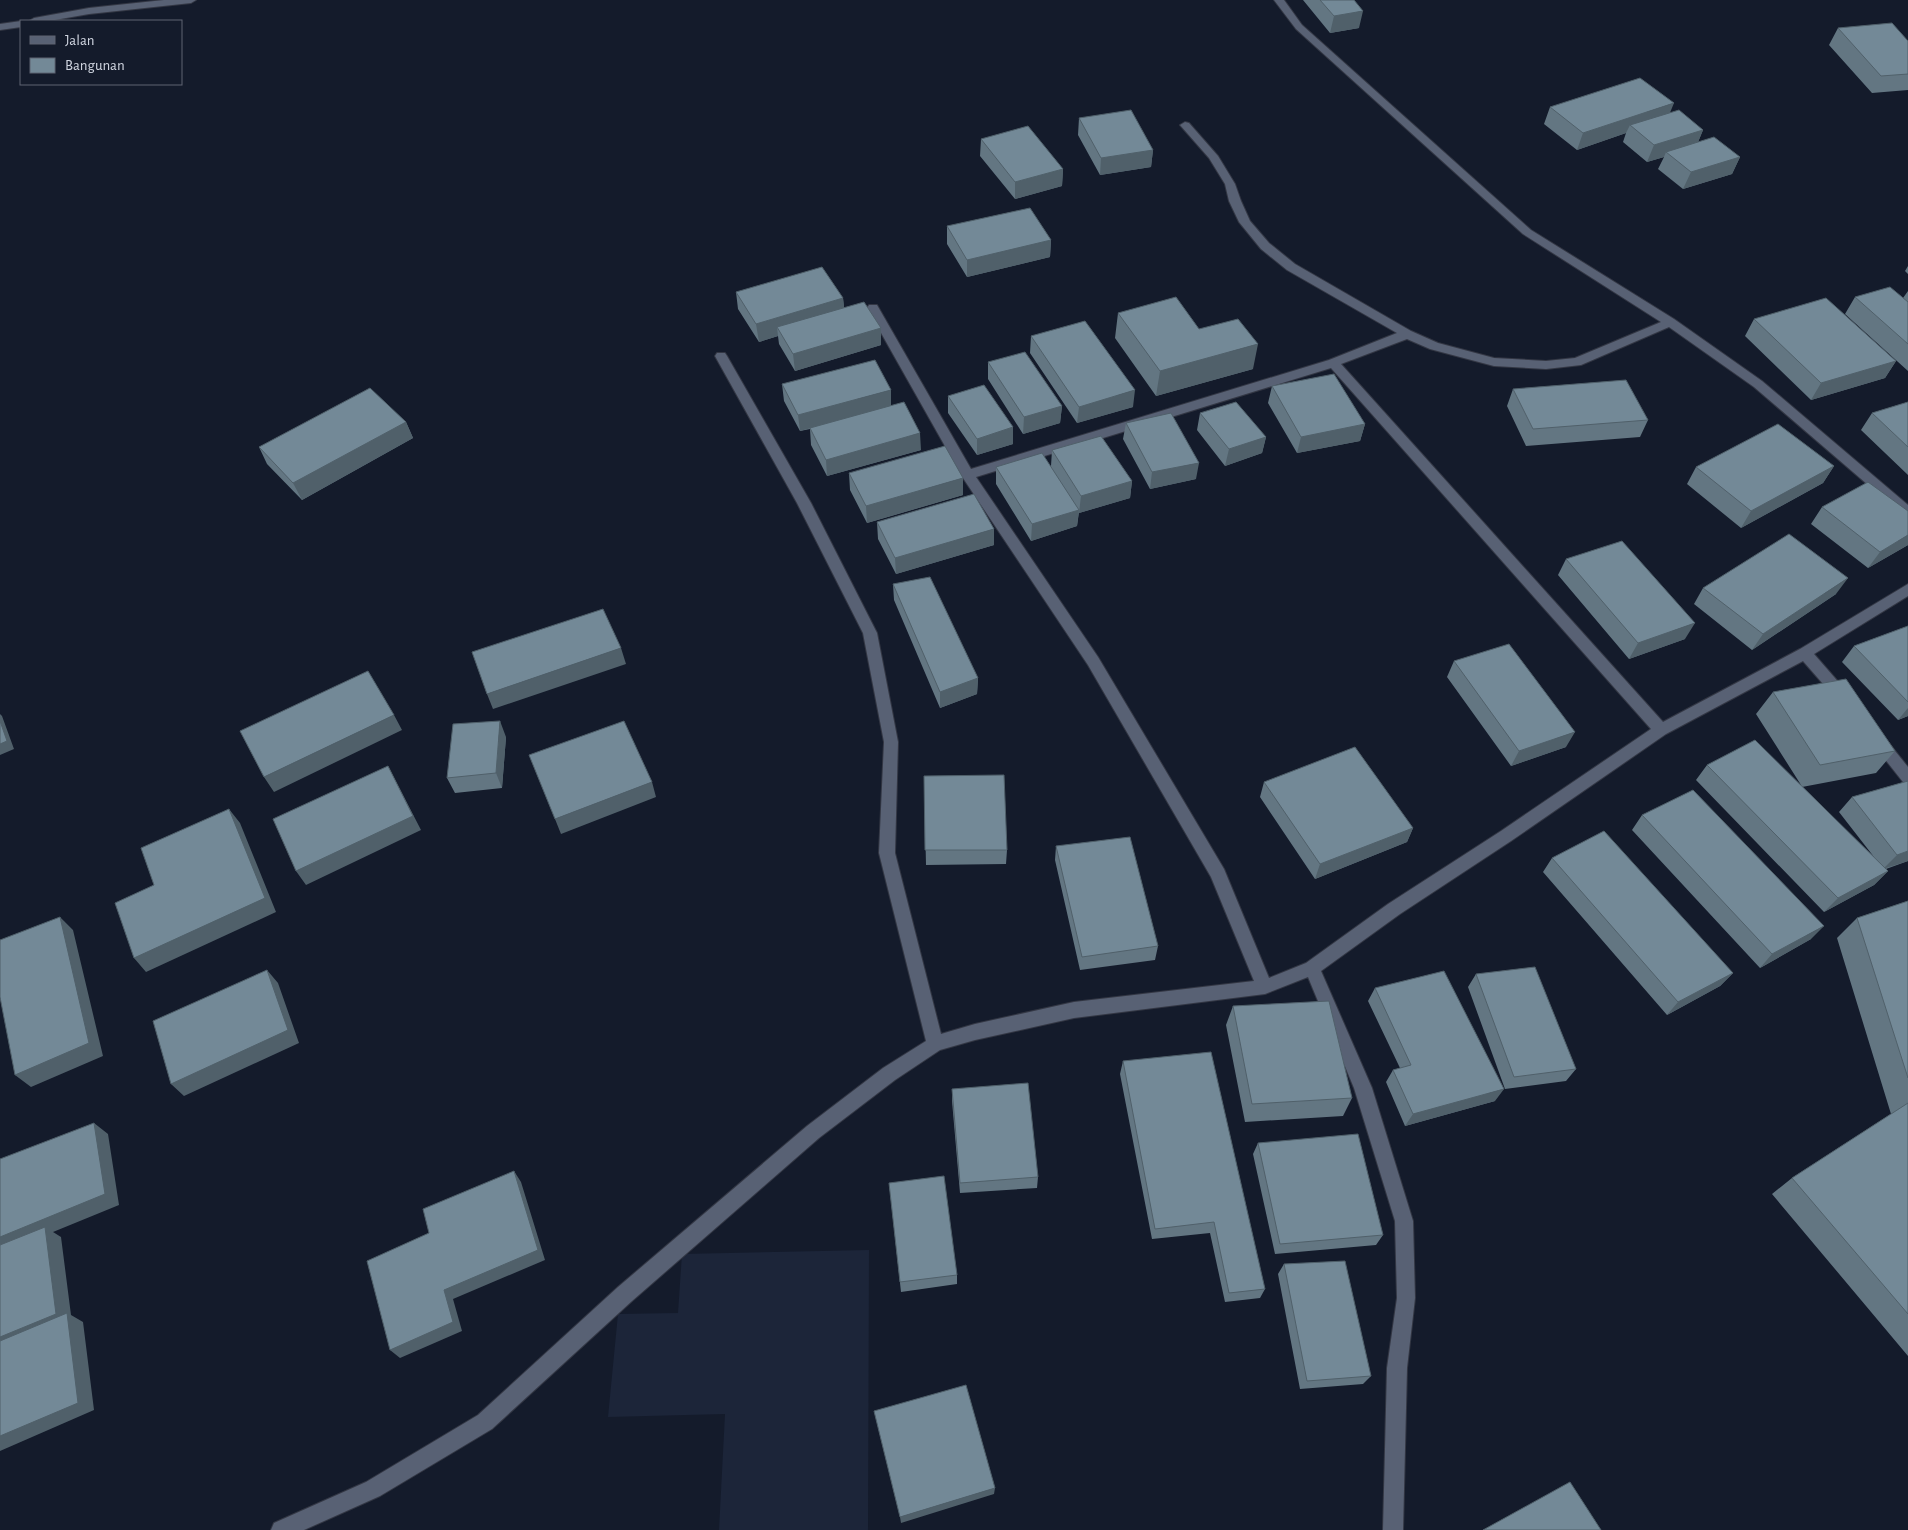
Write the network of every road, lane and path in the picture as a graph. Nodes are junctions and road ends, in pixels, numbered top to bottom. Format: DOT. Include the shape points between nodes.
graph roads {
  1 [pos="191,0"];
  2 [pos="1279,0"];
  3 [pos="40,20"];
  4 [pos="20,24"];
  5 [pos="0,27"];
  6 [pos="1185,125"];
  7 [pos="873,308"];
  8 [pos="1670,322"];
  9 [pos="1407,334"];
  10 [pos="720,356"];
  11 [pos="1333,364"];
  12 [pos="968,475"];
  13 [pos="1908,512"];
  14 [pos="1908,589"];
  15 [pos="1805,653"];
  16 [pos="1855,711"];
  17 [pos="1867,726"];
  18 [pos="1661,730"];
  19 [pos="1908,778"];
  20 [pos="1312,968"];
  21 [pos="1266,987"];
  22 [pos="935,1044"];
  23 [pos="281,1530"];
  24 [pos="1394,1530"];
  1 -- 3 [label="street"];
  2 -- 8 [label="street" via="1299,27 1528,232"];
  4 -- 5 [label="street"];
  6 -- 9 [label="street" via="1212,156 1230,184 1245,222 1265,246 1291,267"];
  7 -- 12 [label="street"];
  8 -- 9 [label="street" via="1577,362 1546,365 1494,362 1434,346"];
  8 -- 13 [label="street" via="1758,384"];
  9 -- 11 [label="street"];
  10 -- 22 [label="street" via="804,503 870,633 891,742 887,854"];
  11 -- 12 [label="street"];
  11 -- 18 [label="street"];
  12 -- 21 [label="street" via="1093,661 1218,874"];
  14 -- 15 [label="street"];
  15 -- 16 [label="street"];
  15 -- 18 [label="street"];
  17 -- 19 [label="street"];
  18 -- 20 [label="street" via="1394,908"];
  20 -- 21 [label="street"];
  20 -- 24 [label="street" via="1363,1088 1404,1221 1406,1298 1397,1368"];
  21 -- 22 [label="street" via="1074,1010"];
  22 -- 23 [label="street" via="889,1074 813,1132 625,1294 484,1422 372,1489"];
}
